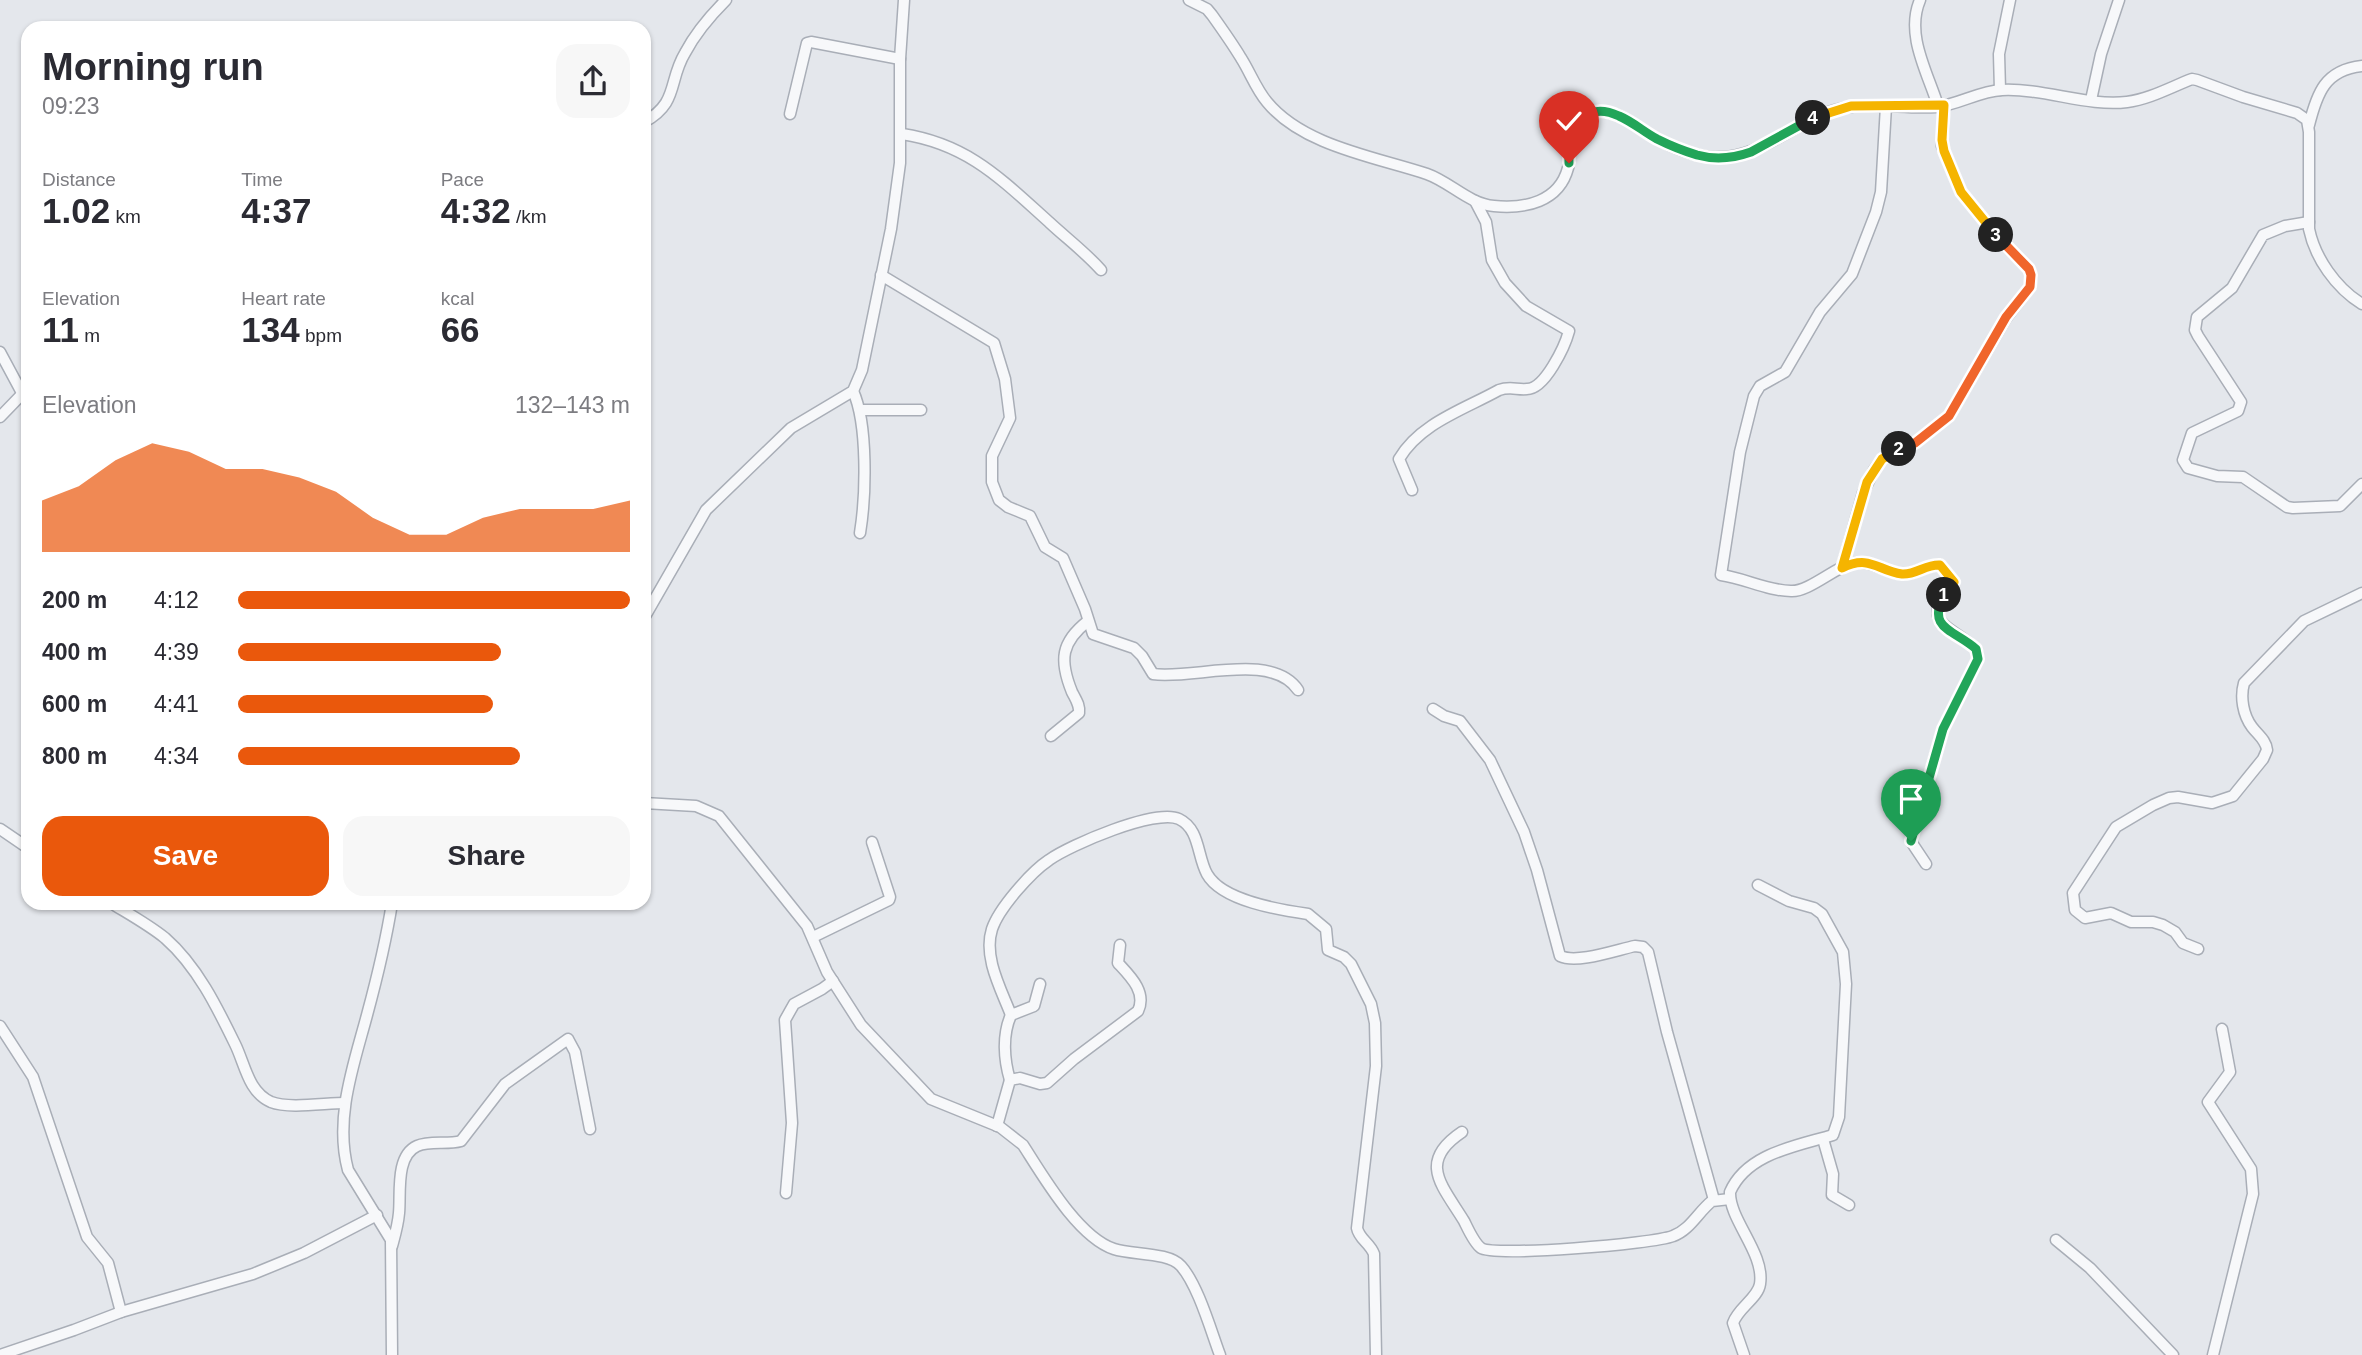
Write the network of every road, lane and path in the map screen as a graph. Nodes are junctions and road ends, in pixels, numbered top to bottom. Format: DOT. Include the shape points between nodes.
graph roads {
  1 [pos="726,0"];
  2 [pos="904,0"];
  3 [pos="1189,0"];
  4 [pos="1920,0"];
  5 [pos="2010,0"];
  6 [pos="2119,0"];
  7 [pos="900,59"];
  8 [pos="2362,66"];
  9 [pos="2000,90"];
  10 [pos="2091,100"];
  11 [pos="1886,106"];
  12 [pos="1941,106"];
  13 [pos="790,114"];
  14 [pos="651,118"];
  15 [pos="2309,125"];
  16 [pos="902,134"];
  17 [pos="1475,200"];
  18 [pos="2309,222"];
  19 [pos="1101,270"];
  20 [pos="881,275"];
  21 [pos="2362,304"];
  22 [pos="0,352"];
  23 [pos="21,384"];
  24 [pos="853,391"];
  25 [pos="21,394"];
  26 [pos="860,410"];
  27 [pos="921,410"];
  28 [pos="0,417"];
  29 [pos="2362,484"];
  30 [pos="1412,490"];
  31 [pos="860,533"];
  32 [pos="1842,568"];
  33 [pos="2362,593"];
  34 [pos="651,606"];
  35 [pos="1088,621"];
  36 [pos="1298,690"];
  37 [pos="1433,709"];
  38 [pos="1051,736"];
  39 [pos="651,803"];
  40 [pos="0,829"];
  41 [pos="872,842"];
  42 [pos="21,843"];
  43 [pos="1926,863"];
  44 [pos="1758,885"];
  45 [pos="122,910"];
  46 [pos="391,910"];
  47 [pos="813,937"];
  48 [pos="1120,944"];
  49 [pos="2198,949"];
  50 [pos="833,981"];
  51 [pos="1040,984"];
  52 [pos="1011,1015"];
  53 [pos="0,1026"];
  54 [pos="2222,1030"];
  55 [pos="1010,1080"];
  56 [pos="345,1103"];
  57 [pos="997,1126"];
  58 [pos="590,1129"];
  59 [pos="1462,1132"];
  60 [pos="1823,1139"];
  61 [pos="786,1193"];
  62 [pos="1730,1199"];
  63 [pos="1714,1200"];
  64 [pos="1849,1205"];
  65 [pos="377,1215"];
  66 [pos="2056,1240"];
  67 [pos="392,1247"];
  68 [pos="121,1312"];
  69 [pos="0,1355"];
  70 [pos="392,1355"];
  71 [pos="1220,1355"];
  72 [pos="1376,1355"];
  73 [pos="1744,1355"];
  74 [pos="2173,1355"];
  75 [pos="2213,1355"];
  1 -- 14 [label="street" via="685,51 666,105"];
  2 -- 7 [label="street"];
  3 -- 17 [label="street" via="1212,15 1262,95 1281,114 1331,144 1431,175"];
  4 -- 12 [label="street" via="1915,19 1919,48"];
  5 -- 9 [label="street" via="1999,54"];
  6 -- 10 [label="street"];
  7 -- 13 [label="street" via="811,41"];
  7 -- 16 [label="street"];
  8 -- 15 [label="street" via="2324,84"];
  9 -- 10 [label="street"];
  9 -- 12 [label="street"];
  10 -- 15 [label="street" via="2136,101 2197,80 2297,113"];
  11 -- 12 [label="street"];
  11 -- 17 [label="street" via="1830,111 1751,152 1722,157 1687,151 1612,113 1594,112 1578,123 1570,142 1569,168 1547,198 1516,207"];
  11 -- 32 [label="street" via="1881,192 1852,274 1820,312 1785,372 1760,386 1754,396 1740,452 1721,575 1790,592"];
  12 -- 32 [label="street" via="1942,146 1961,192 2029,269 2030,287 2006,317 1949,416 1915,443 1882,459 1874,470"];
  15 -- 18 [label="street"];
  16 -- 19 [label="street" via="971,156"];
  16 -- 20 [label="street" via="895,206"];
  17 -- 30 [label="street" via="1486,222 1489,252 1506,283 1532,310 1569,331 1559,358 1537,385 1529,390 1499,390 1418,437 1399,459"];
  18 -- 21 [label="street" via="2321,261"];
  18 -- 29 [label="street" via="2263,235 2232,288 2197,317 2198,336 2241,402 2238,411 2192,433 2183,460 2188,468 2243,477 2293,508 2340,506"];
  20 -- 24 [label="street" via="862,370"];
  20 -- 35 [label="street" via="994,342 1010,418 991,461 995,493 1008,507 1030,516 1045,547 1063,558"];
  22 -- 23 [label="street"];
  24 -- 26 [label="street"];
  24 -- 34 [label="street" via="791,428 706,510"];
  25 -- 28 [label="street"];
  26 -- 27 [label="street"];
  26 -- 31 [label="street" via="864,493"];
  32 -- 43 [label="street" via="1869,563 1907,574 1940,565 1954,582 1937,609 1939,619 1978,654 1943,729 1912,836"];
  33 -- 49 [label="street" via="2304,621 2244,683 2244,712 2267,750 2236,792 2212,803 2169,798 2116,827 2073,893 2075,910 2085,918 2111,913 2132,922 2152,922"];
  35 -- 36 [label="street" via="1093,634 1134,648 1153,674 1256,670 1281,674"];
  35 -- 38 [label="street" via="1072,636 1063,659 1079,713"];
  37 -- 63 [label="street" via="1460,721 1490,760 1524,832 1560,956 1580,958 1634,946 1648,952"];
  39 -- 47 [label="street" via="696,806 719,816"];
  40 -- 42 [label="street"];
  41 -- 47 [label="street" via="889,900"];
  44 -- 60 [label="street" via="1822,914 1843,952 1846,984 1839,1117 1833,1136"];
  45 -- 56 [label="street" via="165,938 195,972 238,1049 252,1085 263,1097 289,1104"];
  46 -- 56 [label="street"];
  47 -- 50 [label="street"];
  48 -- 55 [label="street" via="1118,963 1140,995 1138,1011 1047,1083"];
  50 -- 57 [label="street" via="861,1024 928,1096"];
  50 -- 61 [label="street" via="794,1004 785,1020 792,1124"];
  51 -- 52 [label="street" via="1034,1006"];
  52 -- 55 [label="street" via="1005,1061"];
  52 -- 72 [label="street" via="990,956 996,919 1049,860 1136,822 1178,818 1192,831 1206,874 1216,884 1250,903 1315,918 1328,933 1328,950 1351,964 1374,1014 1376,1066 1357,1228 1374,1254"];
  53 -- 68 [label="street" via="33,1077 87,1237 108,1263"];
  54 -- 75 [label="street" via="2230,1072 2208,1102 2251,1169 2253,1194"];
  55 -- 57 [label="street"];
  56 -- 65 [label="street" via="346,1160 351,1176"];
  57 -- 71 [label="street" via="1023,1145 1067,1209 1098,1239 1112,1248 1170,1259 1181,1266"];
  58 -- 67 [label="street" via="575,1052 568,1039 505,1084 461,1141 425,1144 408,1154"];
  59 -- 63 [label="street" via="1443,1148 1437,1170 1477,1244 1485,1250 1658,1240 1677,1234"];
  60 -- 62 [label="street" via="1764,1157 1732,1186"];
  60 -- 64 [label="street" via="1833,1174 1832,1195"];
  62 -- 63 [label="street"];
  62 -- 73 [label="street" via="1760,1280 1758,1290 1732,1323"];
  65 -- 67 [label="street"];
  65 -- 68 [label="street" via="253,1274"];
  66 -- 74 [label="street" via="2090,1268"];
  67 -- 70 [label="street"];
  68 -- 69 [label="street"];
}
